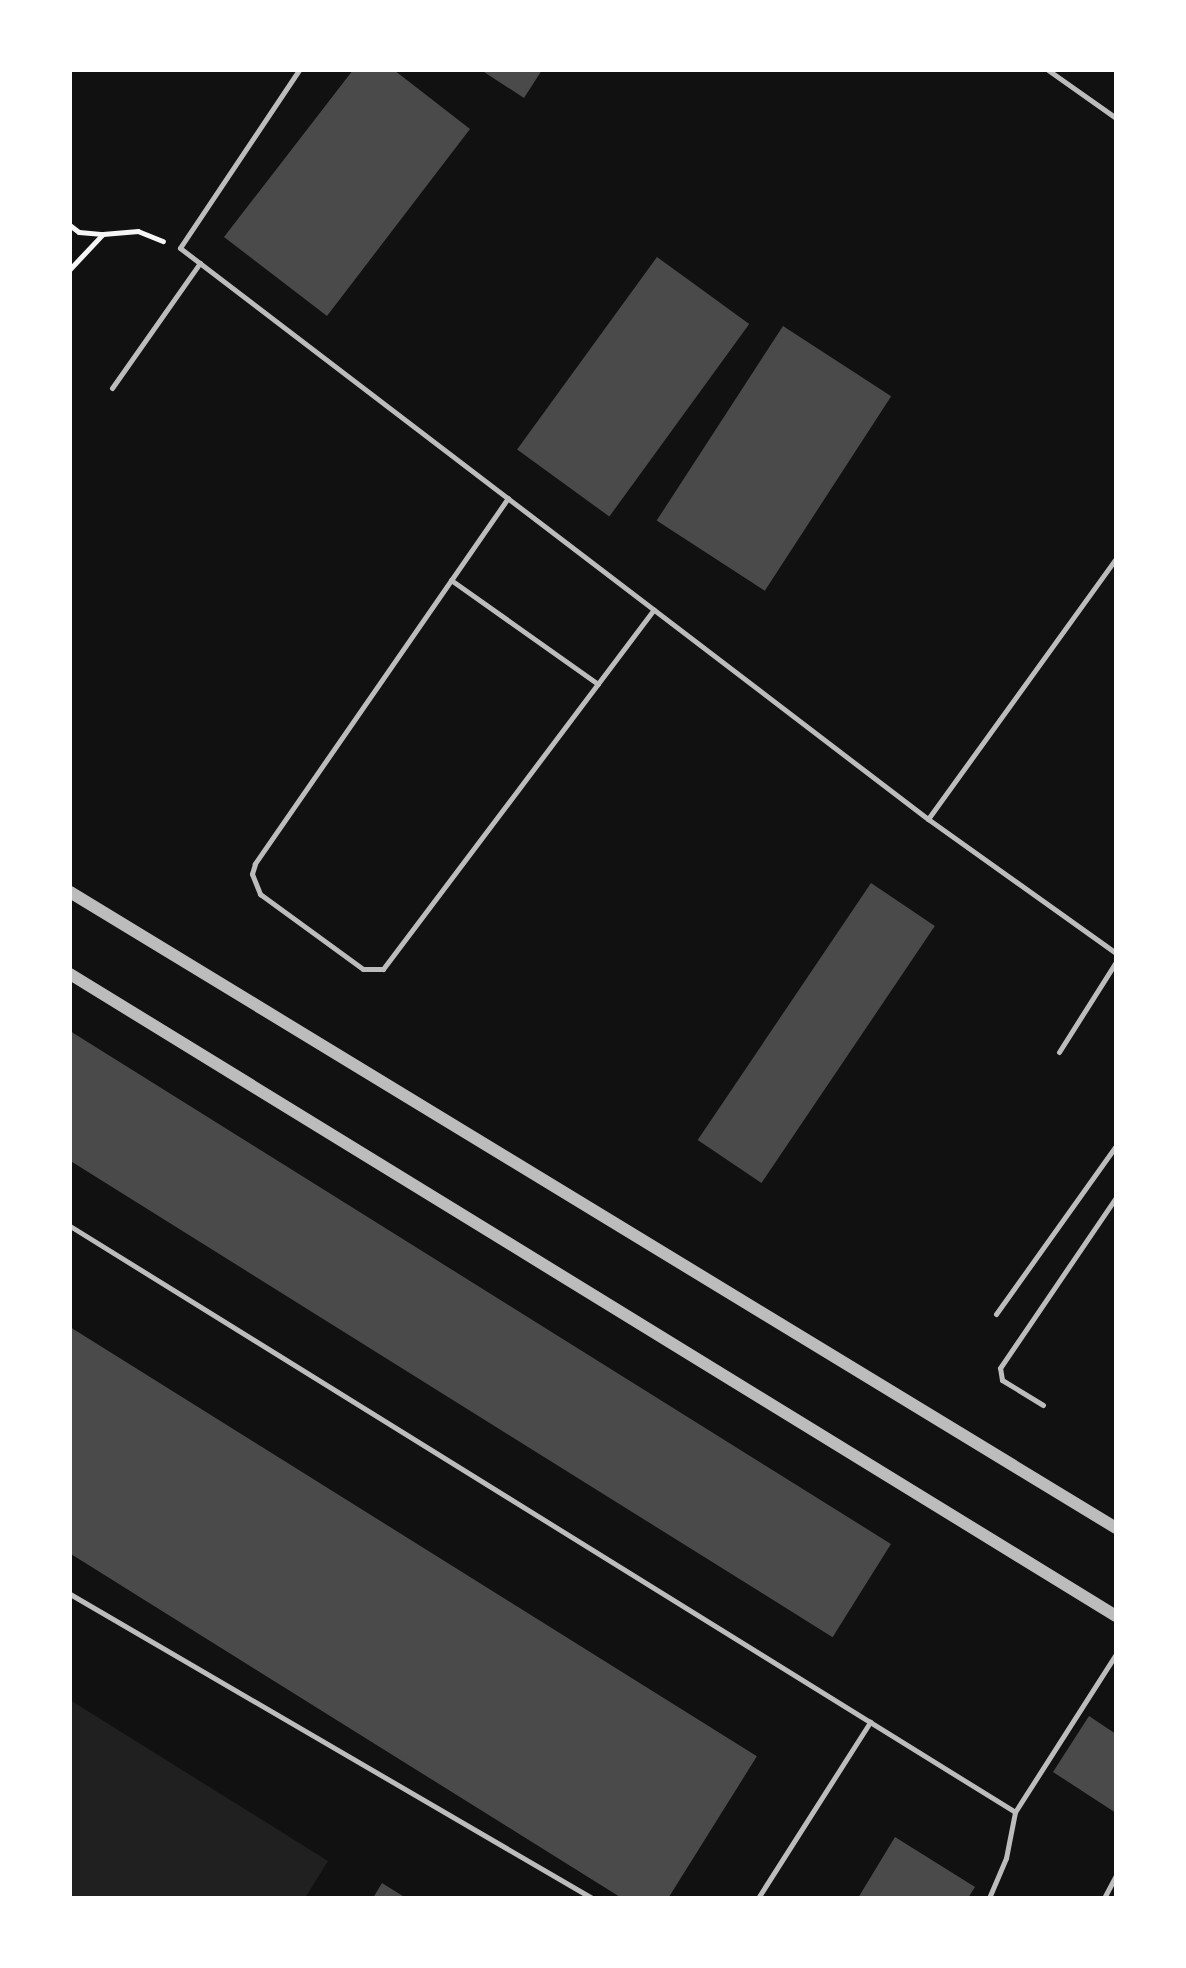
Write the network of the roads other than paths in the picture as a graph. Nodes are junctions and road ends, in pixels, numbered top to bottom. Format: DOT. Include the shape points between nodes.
graph roads {
  1 [pos="299,70"];
  2 [pos="1048,70"];
  3 [pos="1116,118"];
  4 [pos="200,263"];
  5 [pos="112,388"];
  6 [pos="508,498"];
  7 [pos="1116,558"];
  8 [pos="452,580"];
  9 [pos="654,610"];
  10 [pos="598,684"];
  11 [pos="928,819"];
  12 [pos="70,892"];
  13 [pos="1115,951"];
  14 [pos="1116,962"];
  15 [pos="70,974"];
  16 [pos="1059,1052"];
  17 [pos="1116,1146"];
  18 [pos="1116,1197"];
  19 [pos="1114,1205"];
  20 [pos="70,1226"];
  21 [pos="996,1314"];
  22 [pos="1043,1405"];
  23 [pos="1116,1528"];
  24 [pos="70,1594"];
  25 [pos="1116,1616"];
  26 [pos="1116,1654"];
  27 [pos="870,1722"];
  28 [pos="1015,1812"];
  29 [pos="1116,1875"];
  30 [pos="592,1898"];
  31 [pos="758,1898"];
  32 [pos="989,1898"];
  33 [pos="1104,1898"];
  1 -- 4 [label="lane" via="180,248"];
  2 -- 3 [label="lane"];
  4 -- 5 [label="lane"];
  4 -- 6 [label="lane"];
  6 -- 8 [label="lane"];
  6 -- 9 [label="lane"];
  7 -- 11 [label="lane"];
  8 -- 10 [label="lane"];
  8 -- 10 [label="lane" via="253,874 260,894 363,968 374,972 394,961"];
  9 -- 10 [label="lane"];
  9 -- 11 [label="lane"];
  11 -- 13 [label="lane"];
  12 -- 23 [label="street"];
  14 -- 16 [label="lane"];
  15 -- 25 [label="street"];
  17 -- 21 [label="lane"];
  18 -- 19 [label="lane"];
  19 -- 22 [label="lane" via="1000,1368 1002,1380"];
  20 -- 27 [label="lane"];
  24 -- 30 [label="lane"];
  26 -- 28 [label="lane"];
  27 -- 28 [label="lane"];
  27 -- 31 [label="lane"];
  28 -- 32 [label="lane" via="1006,1858"];
  29 -- 33 [label="lane"];
}
